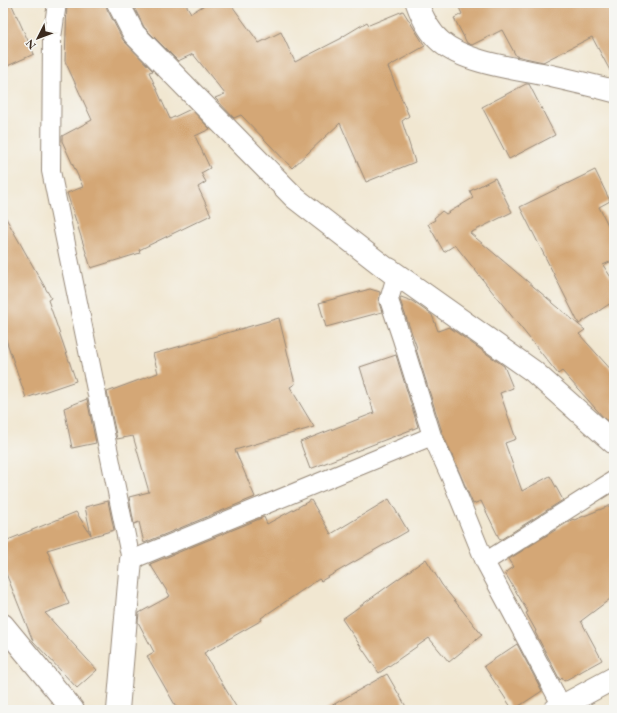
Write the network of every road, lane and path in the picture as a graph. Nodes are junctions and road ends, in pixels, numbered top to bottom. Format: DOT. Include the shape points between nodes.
graph roads {
  1 [pos="57,3"];
  2 [pos="118,3"];
  3 [pos="417,3"];
  4 [pos="614,91"];
  5 [pos="396,276"];
  6 [pos="432,436"];
  7 [pos="614,443"];
  8 [pos="614,480"];
  9 [pos="131,560"];
  10 [pos="485,562"];
  11 [pos="3,626"];
  12 [pos="614,678"];
  13 [pos="560,709"];
  14 [pos="73,710"];
  15 [pos="118,710"];
  1 -- 9 [label="lane" via="52,38 51,171"];
  2 -- 5 [label="street" via="134,34 295,198"];
  3 -- 4 [label="street" via="423,21 440,42 468,58"];
  5 -- 6 [label="lane" via="389,300"];
  5 -- 7 [label="street" via="388,269 533,371"];
  6 -- 9 [label="lane"];
  6 -- 10 [label="lane"];
  8 -- 10 [label="lane"];
  9 -- 15 [label="street"];
  10 -- 13 [label="lane"];
  11 -- 14 [label="street"];
  12 -- 13 [label="street"];
}
